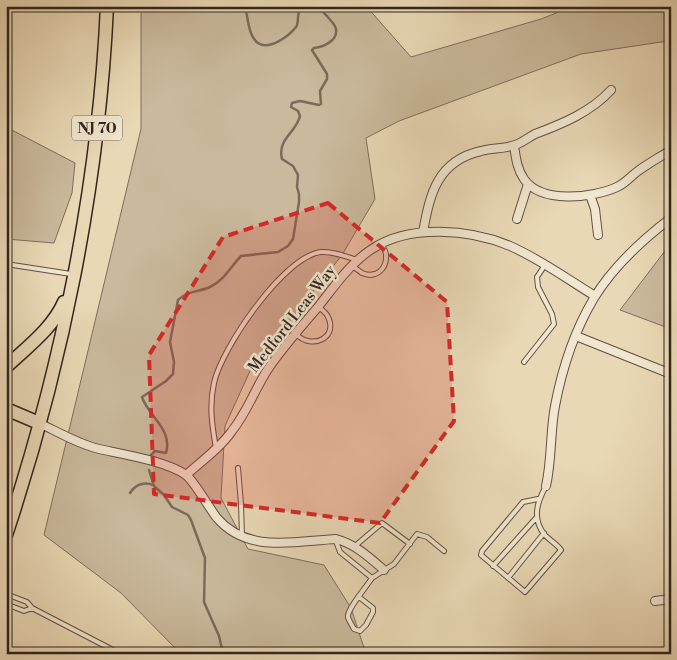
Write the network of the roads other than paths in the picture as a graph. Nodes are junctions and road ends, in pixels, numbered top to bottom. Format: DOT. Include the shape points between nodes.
graph roads {
  1 [pos="107,6"];
  2 [pos="611,90"];
  3 [pos="514,146"];
  4 [pos="671,150"];
  5 [pos="528,184"];
  6 [pos="590,195"];
  7 [pos="671,218"];
  8 [pos="517,219"];
  9 [pos="423,232"];
  10 [pos="598,235"];
  11 [pos="381,244"];
  12 [pos="355,263"];
  13 [pos="6,264"];
  14 [pos="545,265"];
  15 [pos="73,279"];
  16 [pos="595,296"];
  17 [pos="318,306"];
  18 [pos="295,334"];
  19 [pos="576,336"];
  20 [pos="524,362"];
  21 [pos="6,367"];
  22 [pos="671,374"];
  23 [pos="6,409"];
  24 [pos="40,423"];
  25 [pos="216,448"];
  26 [pos="238,468"];
  27 [pos="186,476"];
  28 [pos="546,486"];
  29 [pos="538,499"];
  30 [pos="536,518"];
  31 [pos="544,533"];
  32 [pos="6,535"];
  33 [pos="242,536"];
  34 [pos="336,539"];
  35 [pos="410,544"];
  36 [pos="355,546"];
  37 [pos="444,551"];
  38 [pos="493,566"];
  39 [pos="384,570"];
  40 [pos="372,578"];
  41 [pos="508,578"];
  42 [pos="6,594"];
  43 [pos="359,597"];
  44 [pos="671,599"];
  45 [pos="654,601"];
  46 [pos="6,604"];
  47 [pos="32,608"];
  48 [pos="117,654"];
  1 -- 15 [label="highway, NJ 70" via="92,176"];
  2 -- 3 [label="street" via="572,119"];
  3 -- 5 [label="street" via="517,162"];
  3 -- 9 [label="street" via="473,153 447,168 431,193"];
  4 -- 6 [label="street" via="624,183"];
  5 -- 6 [label="street" via="549,194"];
  5 -- 8 [label="street"];
  6 -- 10 [label="street"];
  7 -- 16 [label="street" via="631,253"];
  9 -- 11 [label="street, Medford Leas Way"];
  9 -- 14 [label="street, Medford Leas Way" via="459,234 509,245"];
  11 -- 12 [label="street, Medford Leas Way"];
  11 -- 12 [label="lane" via="386,253 385,266 380,272 362,273"];
  12 -- 17 [label="street, Medford Leas Way"];
  12 -- 25 [label="lane" via="331,252 307,257 270,288 254,309 235,336 214,382 211,401"];
  13 -- 15 [label="lane"];
  14 -- 16 [label="street, Medford Leas Way"];
  14 -- 20 [label="lane" via="537,277 538,287 554,324"];
  15 -- 21 [label="highway" via="61,310 49,326"];
  15 -- 24 [label="highway, NJ 70"];
  16 -- 19 [label="street"];
  17 -- 18 [label="street, Medford Leas Way"];
  17 -- 18 [label="lane" via="327,314 329,333 313,343"];
  18 -- 25 [label="street, Medford Leas Way" via="268,368 232,431"];
  19 -- 22 [label="street"];
  19 -- 28 [label="street" via="555,406"];
  23 -- 24 [label="highway"];
  24 -- 27 [label="street" via="72,440 160,464"];
  24 -- 32 [label="highway, NJ 70"];
  25 -- 27 [label="street, Medford Leas Way"];
  26 -- 33 [label="lane"];
  27 -- 33 [label="street" via="219,520"];
  28 -- 29 [label="lane"];
  29 -- 30 [label="lane"];
  29 -- 38 [label="lane" via="523,502 482,551 482,557"];
  30 -- 31 [label="lane"];
  30 -- 38 [label="lane"];
  31 -- 41 [label="lane"];
  31 -- 41 [label="lane" via="560,548 560,553 528,591 522,591"];
  33 -- 34 [label="street" via="272,544"];
  34 -- 36 [label="street"];
  34 -- 40 [label="lane" via="340,552"];
  35 -- 36 [label="lane" via="382,523"];
  35 -- 37 [label="lane" via="417,534"];
  35 -- 39 [label="lane" via="394,564"];
  36 -- 39 [label="street"];
  38 -- 41 [label="lane"];
  39 -- 40 [label="lane"];
  40 -- 43 [label="lane"];
  42 -- 47 [label="lane" via="27,602"];
  43 -- 43 [label="lane" via="348,619 354,628 360,630 373,612"];
  44 -- 45 [label="street"];
  46 -- 47 [label="lane" via="24,611"];
  47 -- 48 [label="lane"];
}
